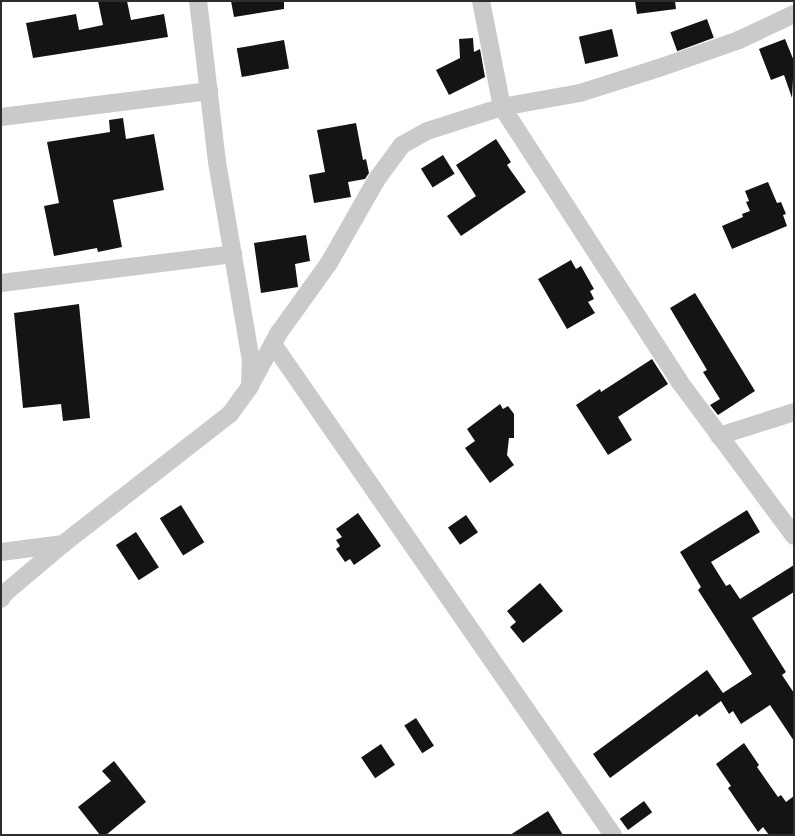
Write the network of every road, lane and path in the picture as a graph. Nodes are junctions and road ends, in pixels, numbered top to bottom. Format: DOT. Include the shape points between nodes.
graph roads {
  1 [pos="198,1"];
  2 [pos="481,1"];
  3 [pos="785,11"];
  4 [pos="209,91"];
  5 [pos="502,107"];
  6 [pos="1,117"];
  7 [pos="233,254"];
  8 [pos="1,284"];
  9 [pos="273,344"];
  10 [pos="250,386"];
  11 [pos="794,412"];
  12 [pos="719,436"];
  13 [pos="794,536"];
  14 [pos="63,544"];
  15 [pos="1,552"];
  16 [pos="2,593"];
  17 [pos="613,835"];
  1 -- 4 [label="street"];
  2 -- 5 [label="street"];
  3 -- 5 [label="street" via="739,40 659,68 580,93"];
  4 -- 6 [label="street"];
  4 -- 7 [label="street"];
  5 -- 9 [label="street" via="427,132 402,145 377,179 329,263"];
  5 -- 12 [label="street" via="679,381"];
  7 -- 8 [label="street"];
  7 -- 10 [label="street" via="251,361"];
  9 -- 10 [label="street"];
  9 -- 17 [label="street"];
  10 -- 14 [label="street" via="230,414"];
  11 -- 12 [label="street"];
  12 -- 13 [label="street"];
  14 -- 15 [label="street"];
  14 -- 16 [label="street"];
}
